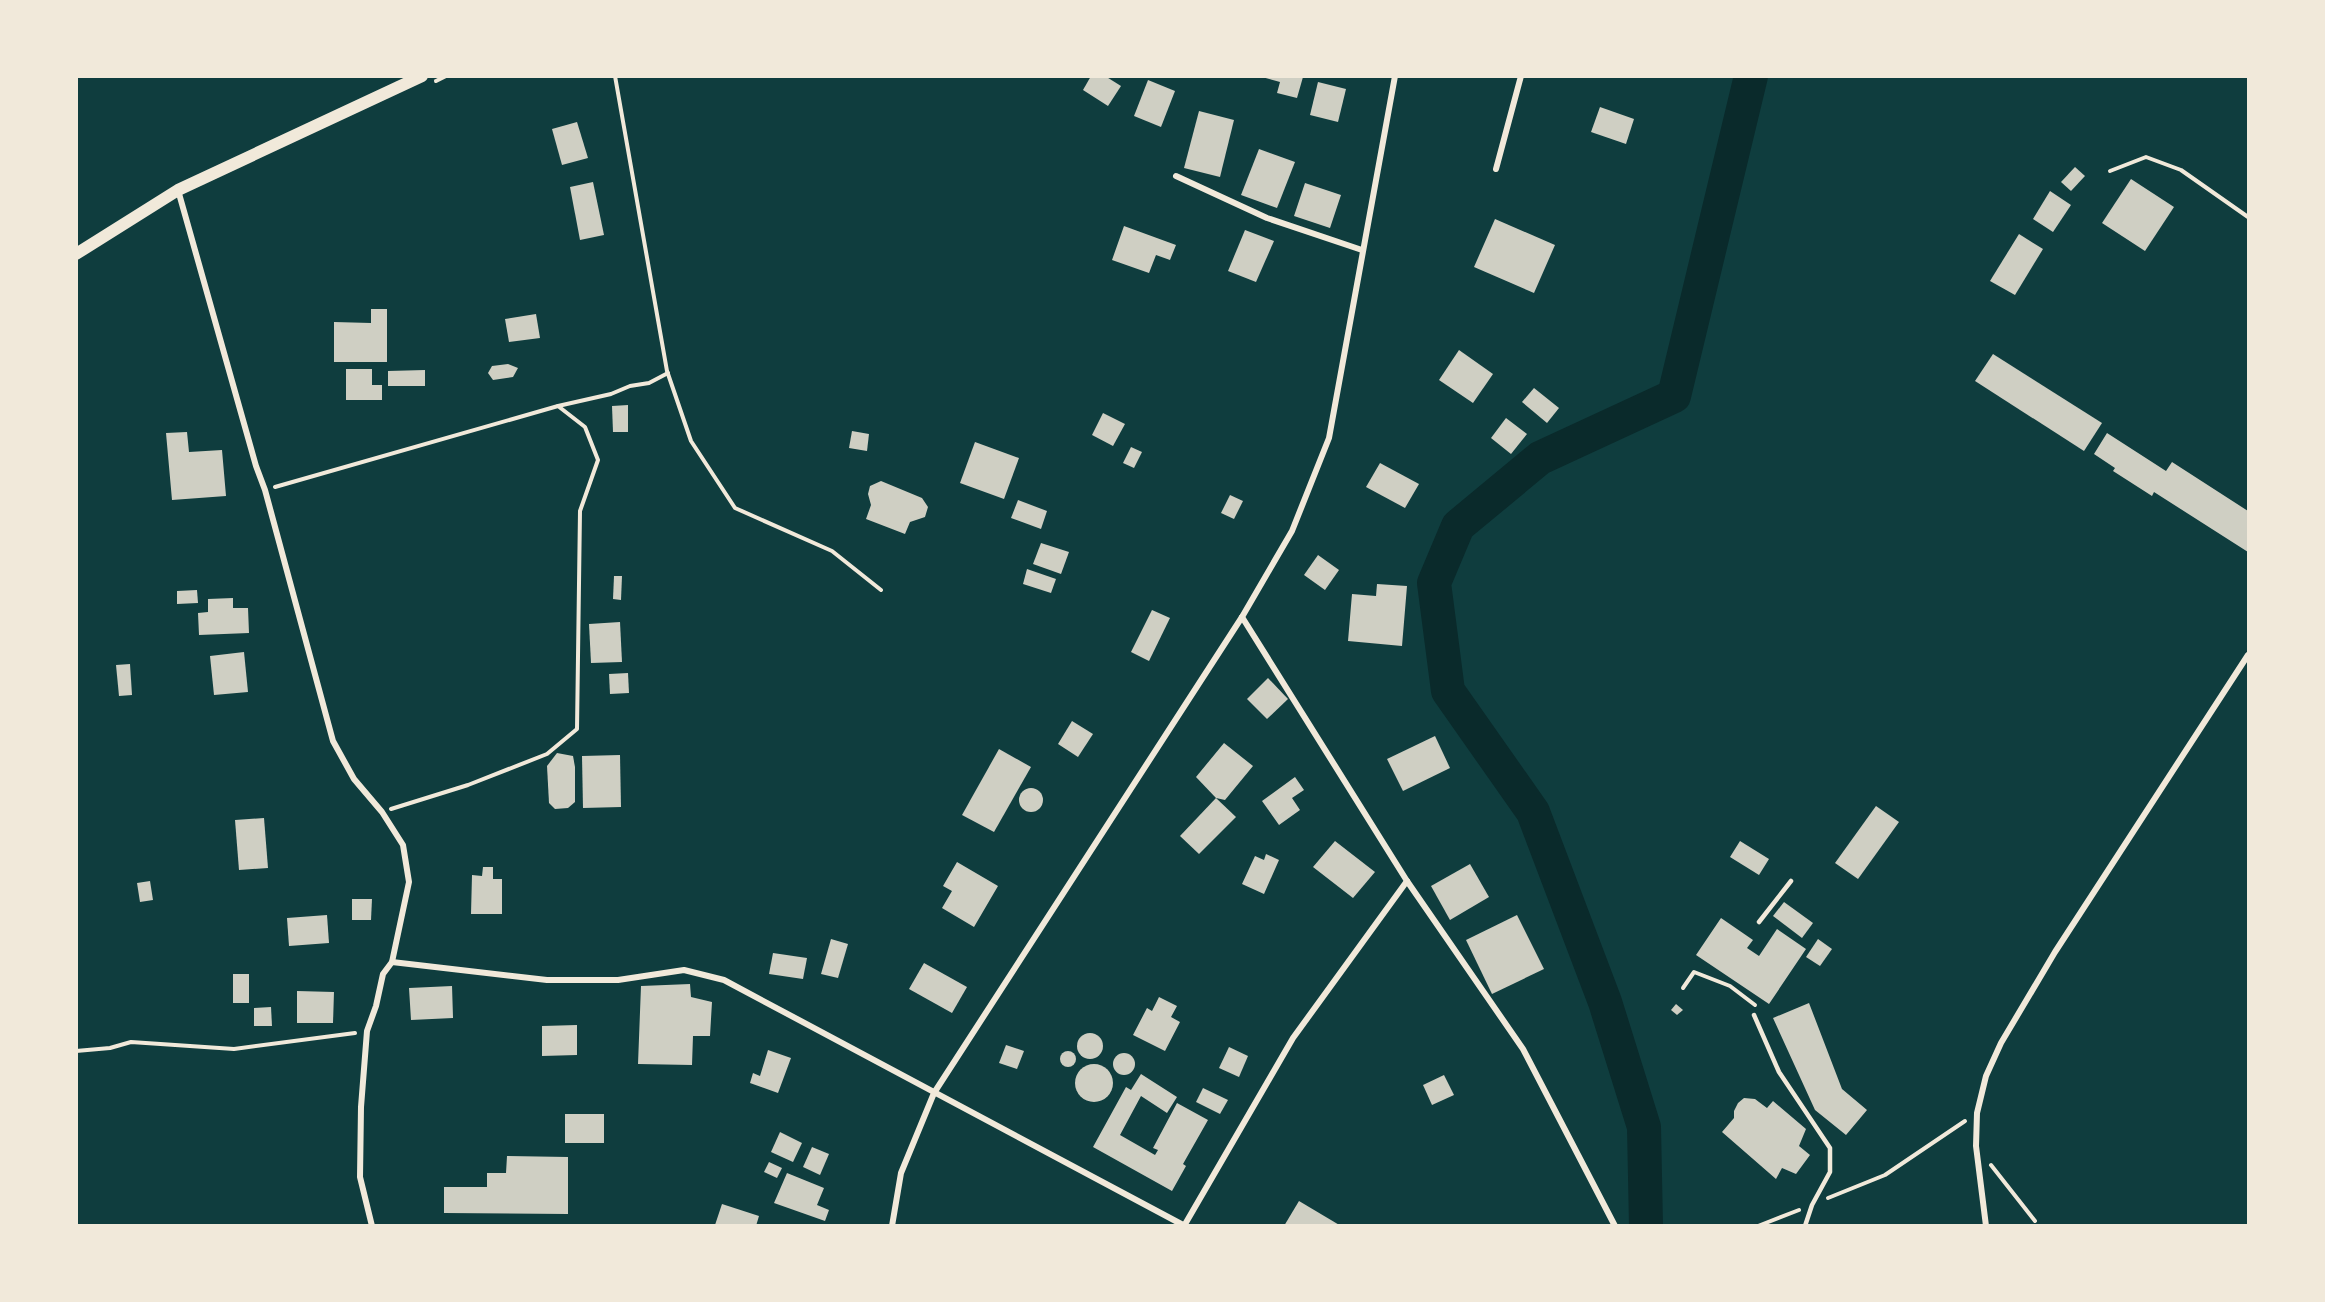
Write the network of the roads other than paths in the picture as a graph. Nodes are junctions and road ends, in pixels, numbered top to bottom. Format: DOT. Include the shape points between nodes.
graph roads {
  1 [pos="422,76"];
  2 [pos="1395,76"];
  3 [pos="1521,76"];
  4 [pos="1496,169"];
  5 [pos="1176,176"];
  6 [pos="178,190"];
  7 [pos="1362,250"];
  8 [pos="76,254"];
  9 [pos="1242,617"];
  10 [pos="2248,655"];
  11 [pos="1407,881"];
  12 [pos="1791,881"];
  13 [pos="1759,922"];
  14 [pos="392,962"];
  15 [pos="1754,1015"];
  16 [pos="934,1093"];
  17 [pos="1185,1225"];
  18 [pos="372,1226"];
  19 [pos="892,1226"];
  20 [pos="1615,1226"];
  21 [pos="1805,1226"];
  22 [pos="1986,1226"];
  1 -- 6 [label="main road"];
  2 -- 7 [label="street"];
  3 -- 4 [label="street"];
  5 -- 7 [label="street" via="1267,218"];
  6 -- 8 [label="main road"];
  6 -- 14 [label="street" via="333,741 354,779 403,845 409,882"];
  7 -- 9 [label="street" via="1329,438 1292,531"];
  9 -- 11 [label="street"];
  9 -- 16 [label="street"];
  10 -- 22 [label="street" via="2049,962 2001,1043 1986,1076 1977,1113 1976,1146"];
  11 -- 17 [label="street" via="1293,1038"];
  11 -- 20 [label="street" via="1523,1049"];
  12 -- 13 [label="lane"];
  14 -- 16 [label="street" via="547,980 618,980 684,969 723,980"];
  14 -- 18 [label="street" via="383,974 367,1031 361,1107 360,1177"];
  15 -- 21 [label="lane" via="1779,1072 1830,1148 1830,1172"];
  16 -- 17 [label="street"];
  16 -- 19 [label="street" via="901,1173"];
}
